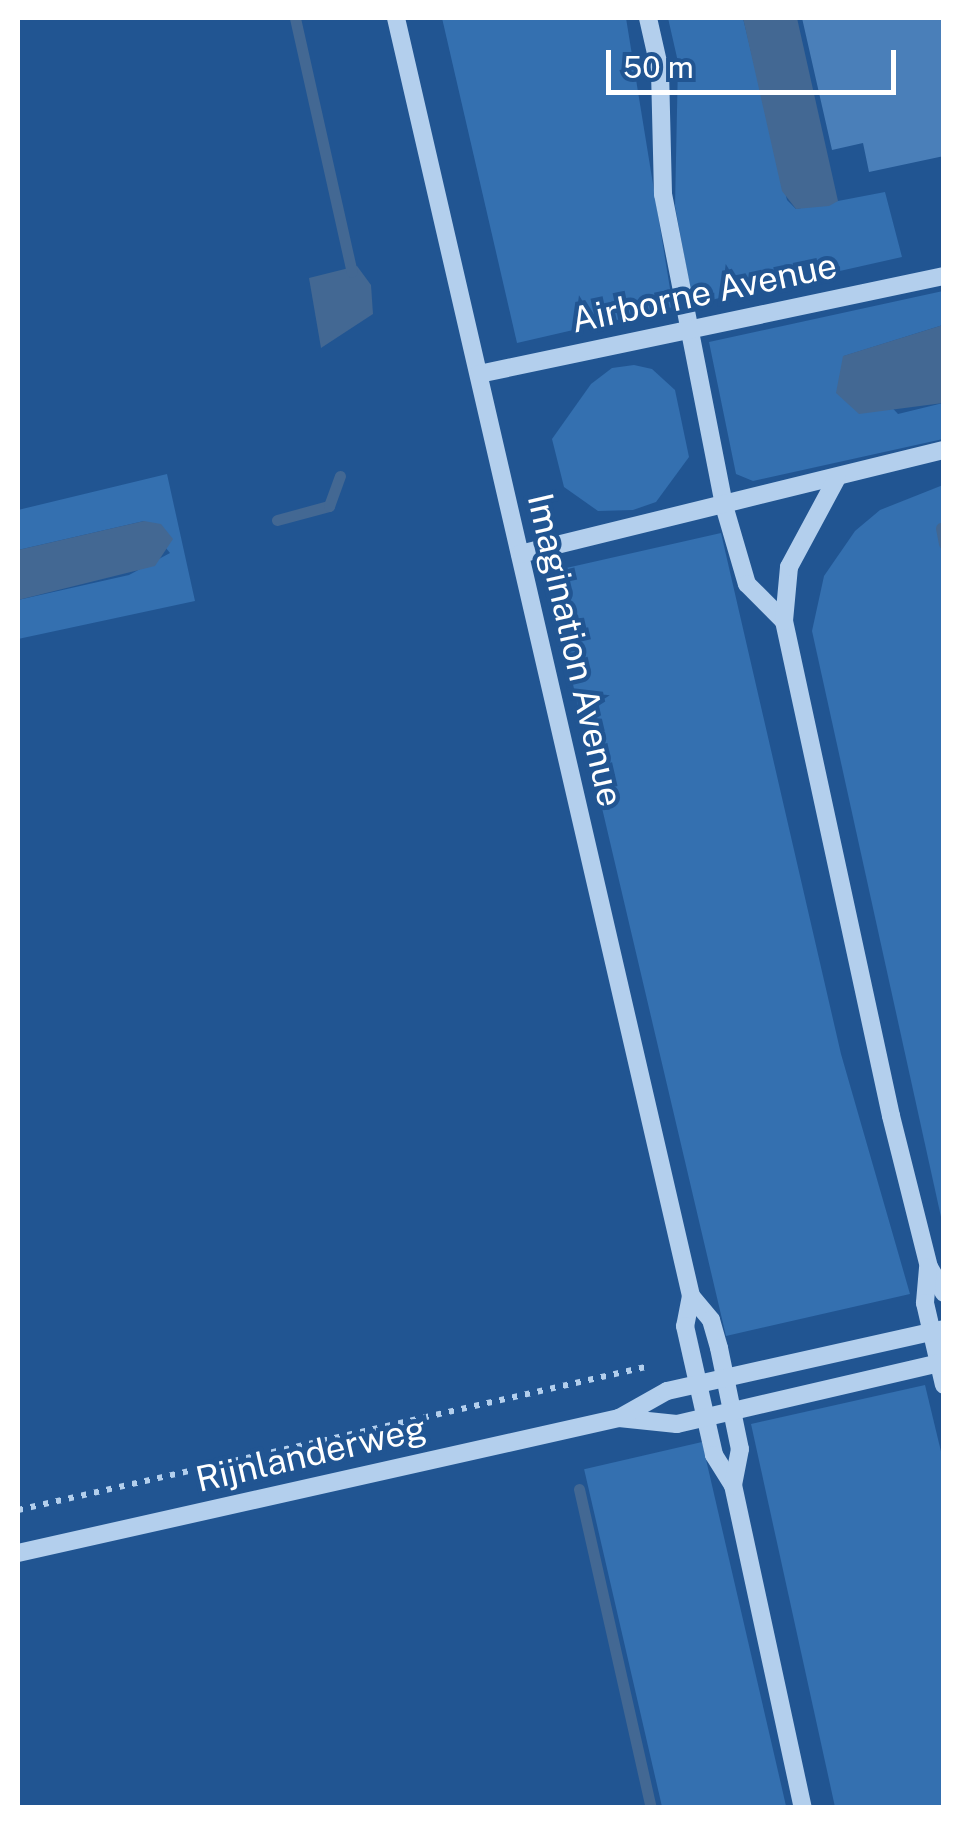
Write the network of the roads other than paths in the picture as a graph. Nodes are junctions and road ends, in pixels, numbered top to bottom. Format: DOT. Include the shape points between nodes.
graph roads {
  1 [pos="396,18"];
  2 [pos="648,18"];
  3 [pos="944,276"];
  4 [pos="685,330"];
  5 [pos="479,374"];
  6 [pos="944,450"];
  7 [pos="836,478"];
  8 [pos="725,509"];
  9 [pos="520,554"];
  10 [pos="784,621"];
  11 [pos="928,1268"];
  12 [pos="944,1293"];
  13 [pos="691,1296"];
  14 [pos="938,1330"];
  15 [pos="941,1363"];
  16 [pos="725,1378"];
  17 [pos="698,1384"];
  18 [pos="944,1385"];
  19 [pos="732,1411"];
  20 [pos="706,1417"];
  21 [pos="618,1418"];
  22 [pos="733,1485"];
  23 [pos="18,1553"];
  24 [pos="803,1808"];
  1 -- 5 [label="street, Imagination Avenue"];
  2 -- 4 [label="street" via="660,71 663,194"];
  3 -- 4 [label="street, Airborne Avenue"];
  4 -- 5 [label="street, Airborne Avenue"];
  4 -- 8 [label="street"];
  5 -- 9 [label="street, Imagination Avenue"];
  6 -- 7 [label="street"];
  7 -- 8 [label="street"];
  7 -- 10 [label="street" via="789,566"];
  8 -- 9 [label="street"];
  8 -- 10 [label="street" via="747,584"];
  9 -- 13 [label="street, Imagination Avenue"];
  10 -- 11 [label="street"];
  11 -- 12 [label="street"];
  11 -- 14 [label="street" via="925,1302"];
  13 -- 16 [label="street, Imagination Avenue" via="711,1320"];
  13 -- 17 [label="street, Imagination Avenue" via="685,1326"];
  14 -- 15 [label="street"];
  14 -- 16 [label="street, Rijnlanderweg"];
  15 -- 18 [label="street"];
  15 -- 19 [label="street, Rijnlanderweg"];
  16 -- 17 [label="street, Rijnlanderweg"];
  16 -- 19 [label="street, Imagination Avenue"];
  17 -- 20 [label="street, Imagination Avenue"];
  17 -- 21 [label="street, Rijnlanderweg" via="667,1391"];
  19 -- 20 [label="street, Rijnlanderweg"];
  19 -- 22 [label="street, Imagination Avenue" via="740,1449"];
  20 -- 21 [label="street, Rijnlanderweg" via="677,1424"];
  20 -- 22 [label="street, Imagination Avenue" via="714,1455"];
  21 -- 23 [label="street, Rijnlanderweg"];
  22 -- 24 [label="street, Imagination Avenue"];
}
